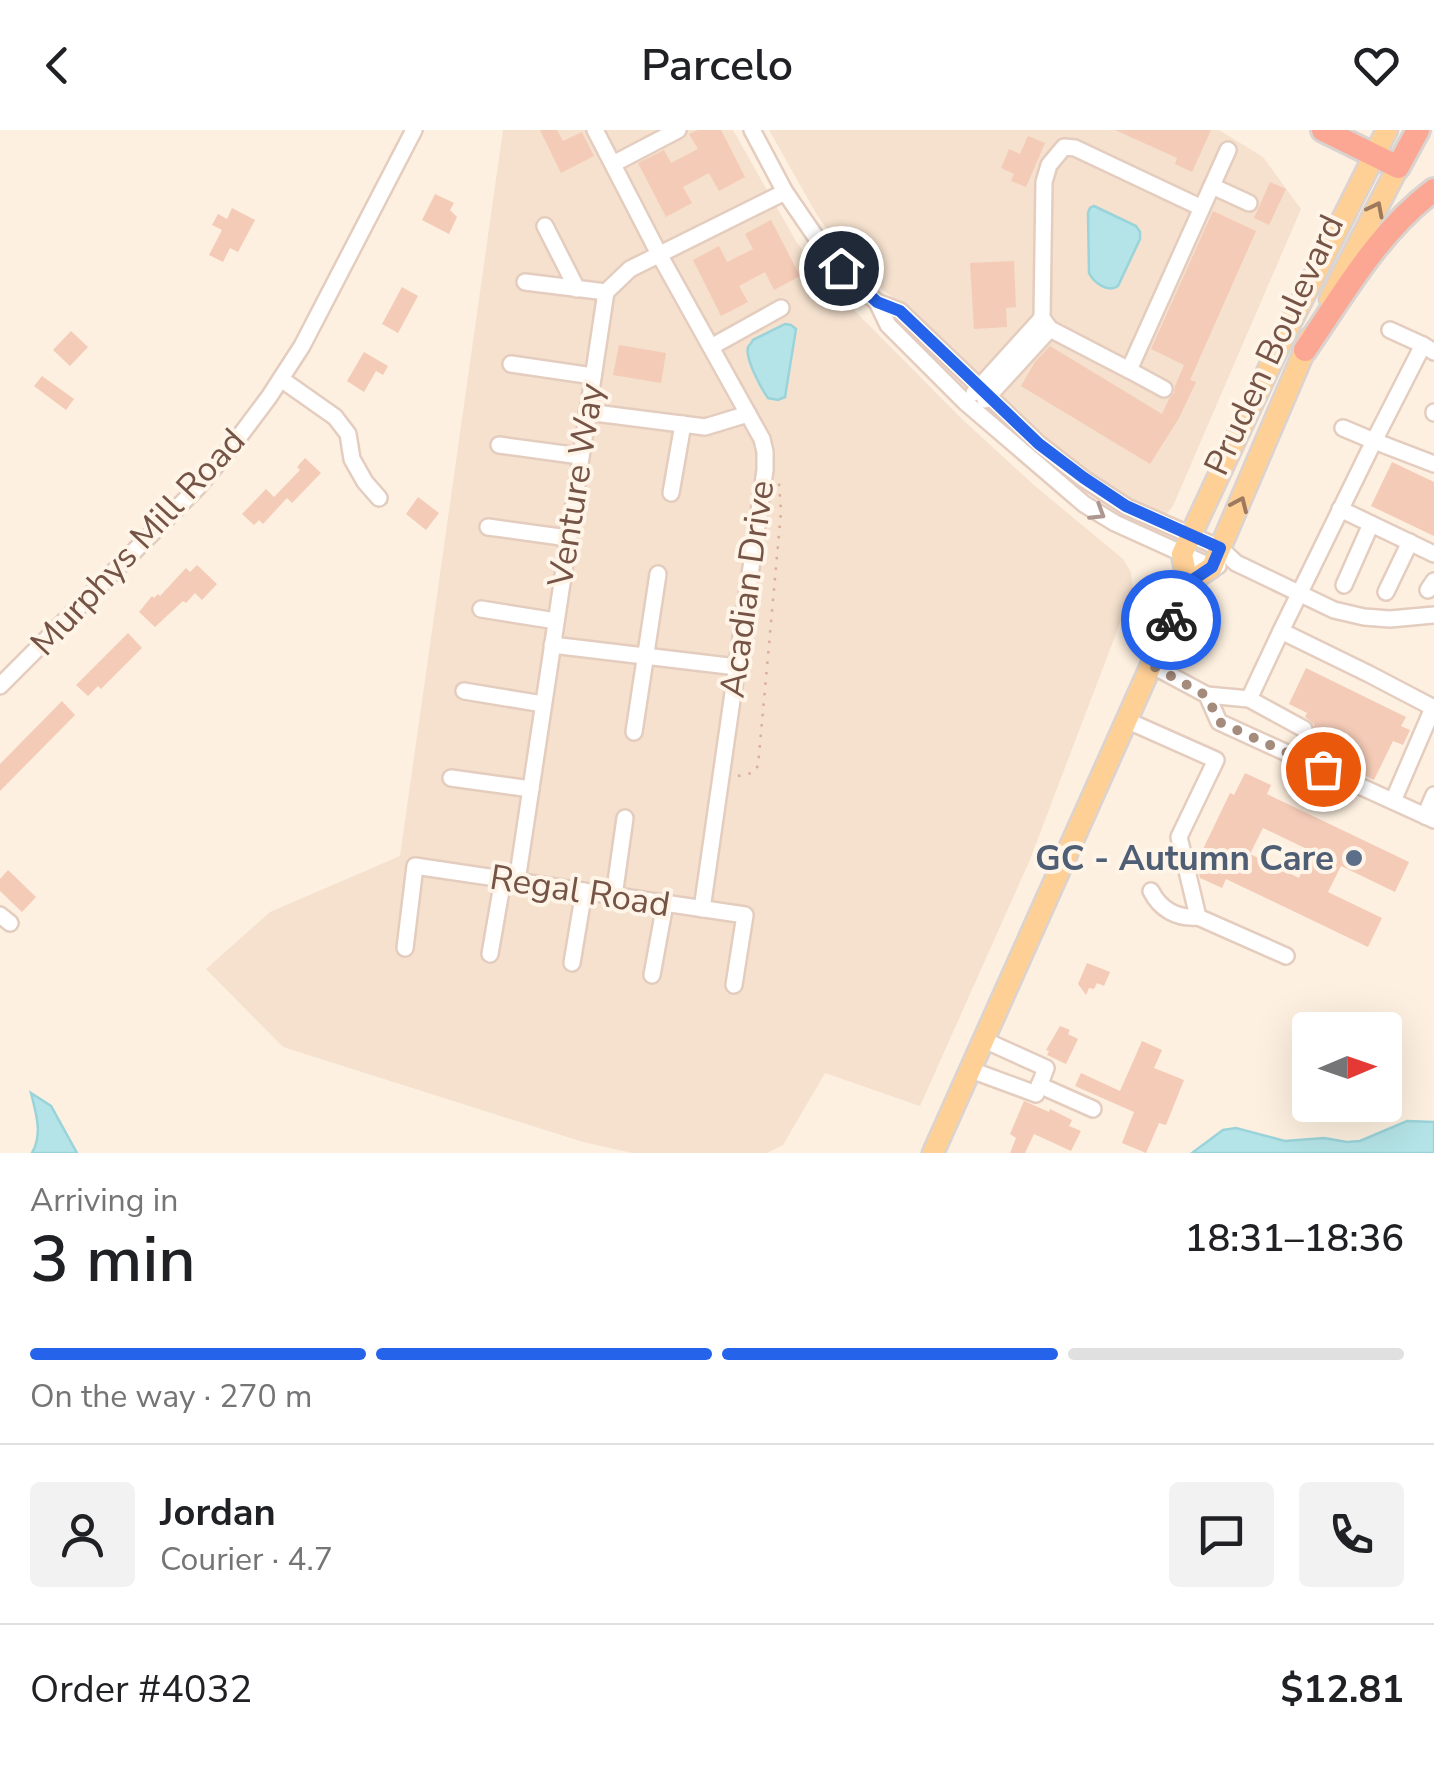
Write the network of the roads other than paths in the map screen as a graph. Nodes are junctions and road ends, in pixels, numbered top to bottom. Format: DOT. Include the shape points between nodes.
graph roads {
  1 [pos="414,130"];
  2 [pos="596,130"];
  3 [pos="678,130"];
  4 [pos="752,130"];
  5 [pos="1323,130"];
  6 [pos="1387,130"];
  7 [pos="1418,130"];
  8 [pos="1228,150"];
  9 [pos="1373,155"];
  10 [pos="613,164"];
  11 [pos="1398,167"];
  12 [pos="1212,186"];
  13 [pos="1434,190"];
  14 [pos="785,192"];
  15 [pos="1249,203"];
  16 [pos="1202,208"];
  17 [pos="545,226"];
  18 [pos="660,254"];
  19 [pos="525,282"];
  20 [pos="577,289"];
  21 [pos="606,292"];
  22 [pos="877,302"];
  23 [pos="781,308"];
  24 [pos="1046,324"];
  25 [pos="1390,330"];
  26 [pos="711,347"];
  27 [pos="1429,348"];
  28 [pos="1304,350"];
  29 [pos="512,364"];
  30 [pos="1129,370"];
  31 [pos="593,376"];
  32 [pos="281,379"];
  33 [pos="1164,388"];
  34 [pos="985,391"];
  35 [pos="970,406"];
  36 [pos="587,412"];
  37 [pos="748,414"];
  38 [pos="682,424"];
  39 [pos="1344,428"];
  40 [pos="1374,441"];
  41 [pos="499,445"];
  42 [pos="580,456"];
  43 [pos="1434,464"];
  44 [pos="671,492"];
  45 [pos="379,498"];
  46 [pos="1340,509"];
  47 [pos="1371,524"];
  48 [pos="488,527"];
  49 [pos="568,538"];
  50 [pos="1410,542"];
  51 [pos="1187,545"];
  52 [pos="1434,554"];
  53 [pos="1216,557"];
  54 [pos="658,574"];
  55 [pos="1188,583"];
  56 [pos="1344,585"];
  57 [pos="1386,592"];
  58 [pos="1299,594"];
  59 [pos="481,609"];
  60 [pos="1434,614"];
  61 [pos="556,621"];
  62 [pos="1281,631"];
  63 [pos="552,645"];
  64 [pos="646,656"];
  65 [pos="1151,665"];
  66 [pos="737,667"];
  67 [pos="0,686"];
  68 [pos="464,691"];
  69 [pos="1207,696"];
  70 [pos="1249,698"];
  71 [pos="543,704"];
  72 [pos="1434,708"];
  73 [pos="1126,720"];
  74 [pos="1304,729"];
  75 [pos="634,732"];
  76 [pos="451,778"];
  77 [pos="530,789"];
  78 [pos="1434,795"];
  79 [pos="1393,801"];
  80 [pos="625,818"];
  81 [pos="1429,818"];
  82 [pos="510,880"];
  83 [pos="1152,890"];
  84 [pos="584,891"];
  85 [pos="614,896"];
  86 [pos="665,904"];
  87 [pos="702,909"];
  88 [pos="1198,917"];
  89 [pos="405,948"];
  90 [pos="490,954"];
  91 [pos="1286,956"];
  92 [pos="572,963"];
  93 [pos="652,976"];
  94 [pos="734,985"];
  95 [pos="984,1040"];
  96 [pos="971,1070"];
  97 [pos="1039,1085"];
  98 [pos="1093,1108"];
  99 [pos="933,1153"];
  1 -- 32 [label="street, Murphys Mill Road"];
  2 -- 10 [label="street, Acadian Drive"];
  3 -- 10 [label="street"];
  4 -- 14 [label="street"];
  5 -- 9 [label="highway"];
  6 -- 9 [label="main road, Pruden Boulevard"];
  7 -- 11 [label="highway, Pruden Boulevard"];
  8 -- 12 [label="street"];
  9 -- 11 [label="highway"];
  9 -- 51 [label="main road, Pruden Boulevard"];
  10 -- 18 [label="street, Acadian Drive"];
  28 -- 11 [label="main road, Pruden Boulevard, one-way"];
  12 -- 15 [label="street"];
  12 -- 16 [label="street"];
  13 -- 28 [label="highway" via="1376,246"];
  14 -- 18 [label="street"];
  14 -- 22 [label="street" via="826,252"];
  16 -- 24 [label="street" via="1064,147 1044,182"];
  16 -- 30 [label="street"];
  17 -- 20 [label="street"];
  18 -- 21 [label="street"];
  18 -- 26 [label="street, Acadian Drive"];
  19 -- 20 [label="street"];
  20 -- 21 [label="street"];
  21 -- 31 [label="street, Venture Way"];
  22 -- 34 [label="street" via="900,311"];
  22 -- 35 [label="street" via="888,325"];
  23 -- 26 [label="street"];
  24 -- 30 [label="street"];
  24 -- 34 [label="street"];
  25 -- 27 [label="street"];
  26 -- 37 [label="street, Acadian Drive"];
  27 -- 40 [label="street"];
  53 -- 28 [label="main road, Pruden Boulevard, one-way"];
  29 -- 31 [label="street"];
  30 -- 33 [label="street"];
  31 -- 36 [label="street, Venture Way"];
  32 -- 45 [label="street" via="336,416 352,459"];
  32 -- 67 [label="street, Murphys Mill Road" via="197,488"];
  34 -- 35 [label="street"];
  34 -- 51 [label="street" via="1039,444"];
  35 -- 51 [label="street, one-way" via="1084,504 1115,523"];
  36 -- 38 [label="street"];
  36 -- 42 [label="street, Venture Way"];
  37 -- 38 [label="street" via="706,427"];
  37 -- 66 [label="street, Acadian Drive" via="762,439 765,470"];
  38 -- 44 [label="street"];
  39 -- 40 [label="street"];
  40 -- 43 [label="street"];
  40 -- 46 [label="street"];
  41 -- 42 [label="street"];
  42 -- 49 [label="street, Venture Way"];
  46 -- 47 [label="street"];
  46 -- 58 [label="street"];
  47 -- 50 [label="street"];
  47 -- 56 [label="street"];
  48 -- 49 [label="street"];
  49 -- 61 [label="street, Venture Way"];
  50 -- 52 [label="street"];
  50 -- 57 [label="street"];
  51 -- 53 [label="street"];
  51 -- 55 [label="main road"];
  53 -- 55 [label="main road"];
  53 -- 58 [label="street"];
  54 -- 64 [label="street"];
  55 -- 65 [label="main road"];
  58 -- 60 [label="street" via="1364,617"];
  58 -- 62 [label="street"];
  59 -- 61 [label="street"];
  61 -- 63 [label="street, Venture Way"];
  62 -- 70 [label="street"];
  62 -- 72 [label="street"];
  63 -- 64 [label="street"];
  63 -- 71 [label="street, Venture Way"];
  64 -- 66 [label="street"];
  64 -- 75 [label="street"];
  65 -- 69 [label="street"];
  65 -- 73 [label="main road"];
  66 -- 87 [label="street, Acadian Drive"];
  68 -- 71 [label="street"];
  69 -- 70 [label="street"];
  69 -- 79 [label="street" via="1219,722"];
  70 -- 74 [label="street"];
  71 -- 77 [label="street, Venture Way"];
  72 -- 79 [label="street"];
  73 -- 88 [label="street" via="1216,760 1179,838"];
  73 -- 95 [label="main road"];
  76 -- 77 [label="street"];
  77 -- 82 [label="street, Venture Way"];
  78 -- 81 [label="street"];
  79 -- 81 [label="street"];
  80 -- 85 [label="street"];
  82 -- 84 [label="street, Regal Road"];
  82 -- 89 [label="street, Regal Road" via="415,866"];
  82 -- 90 [label="street, Venture Way"];
  83 -- 88 [label="street" via="1158,904 1184,918"];
  84 -- 85 [label="street, Regal Road"];
  84 -- 92 [label="street"];
  85 -- 86 [label="street, Regal Road"];
  86 -- 87 [label="street, Regal Road"];
  86 -- 93 [label="street"];
  87 -- 94 [label="street, Regal Road" via="744,915"];
  88 -- 91 [label="street"];
  95 -- 96 [label="main road"];
  95 -- 97 [label="street" via="1046,1068"];
  96 -- 97 [label="street" via="1036,1094"];
  96 -- 99 [label="main road"];
  97 -- 98 [label="street"];
}
